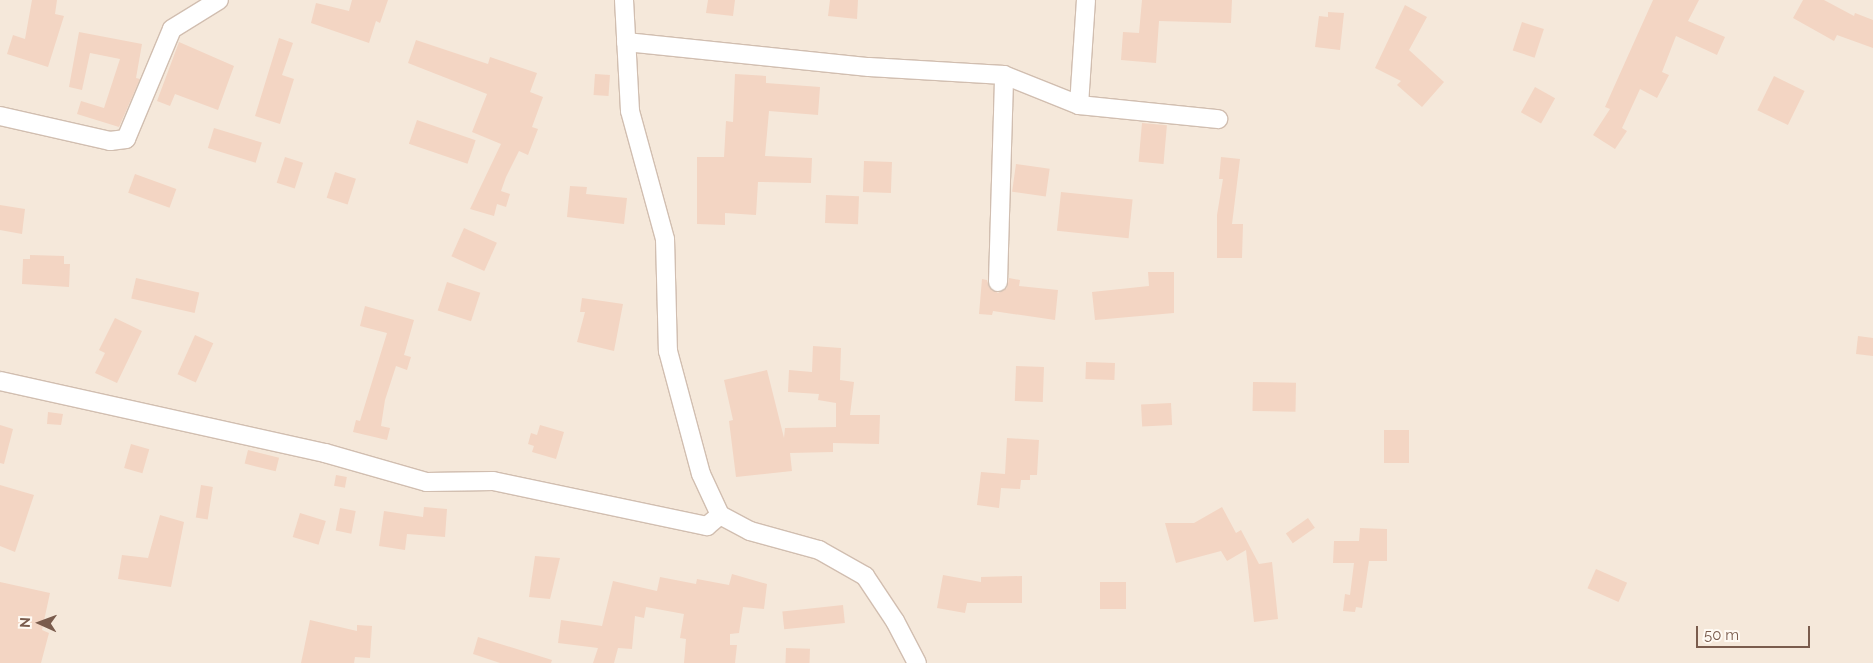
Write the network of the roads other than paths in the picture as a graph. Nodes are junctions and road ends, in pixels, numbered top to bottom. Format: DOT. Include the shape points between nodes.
graph roads {
  1 [pos="219,0"];
  2 [pos="624,0"];
  3 [pos="1086,0"];
  4 [pos="626,42"];
  5 [pos="1004,75"];
  6 [pos="1079,105"];
  7 [pos="0,116"];
  8 [pos="1218,119"];
  9 [pos="998,282"];
  10 [pos="0,382"];
  11 [pos="720,515"];
  12 [pos="917,663"];
  1 -- 7 [label="street" via="172,29 126,139 110,142"];
  2 -- 4 [label="street"];
  3 -- 6 [label="street"];
  4 -- 5 [label="street" via="869,68"];
  4 -- 11 [label="street" via="630,111 665,239 668,351 701,474"];
  5 -- 6 [label="street"];
  5 -- 9 [label="street"];
  6 -- 8 [label="street"];
  10 -- 11 [label="street" via="325,453 427,482 493,482 707,526"];
  11 -- 12 [label="street" via="750,531 819,550 865,576 895,621"];
}
